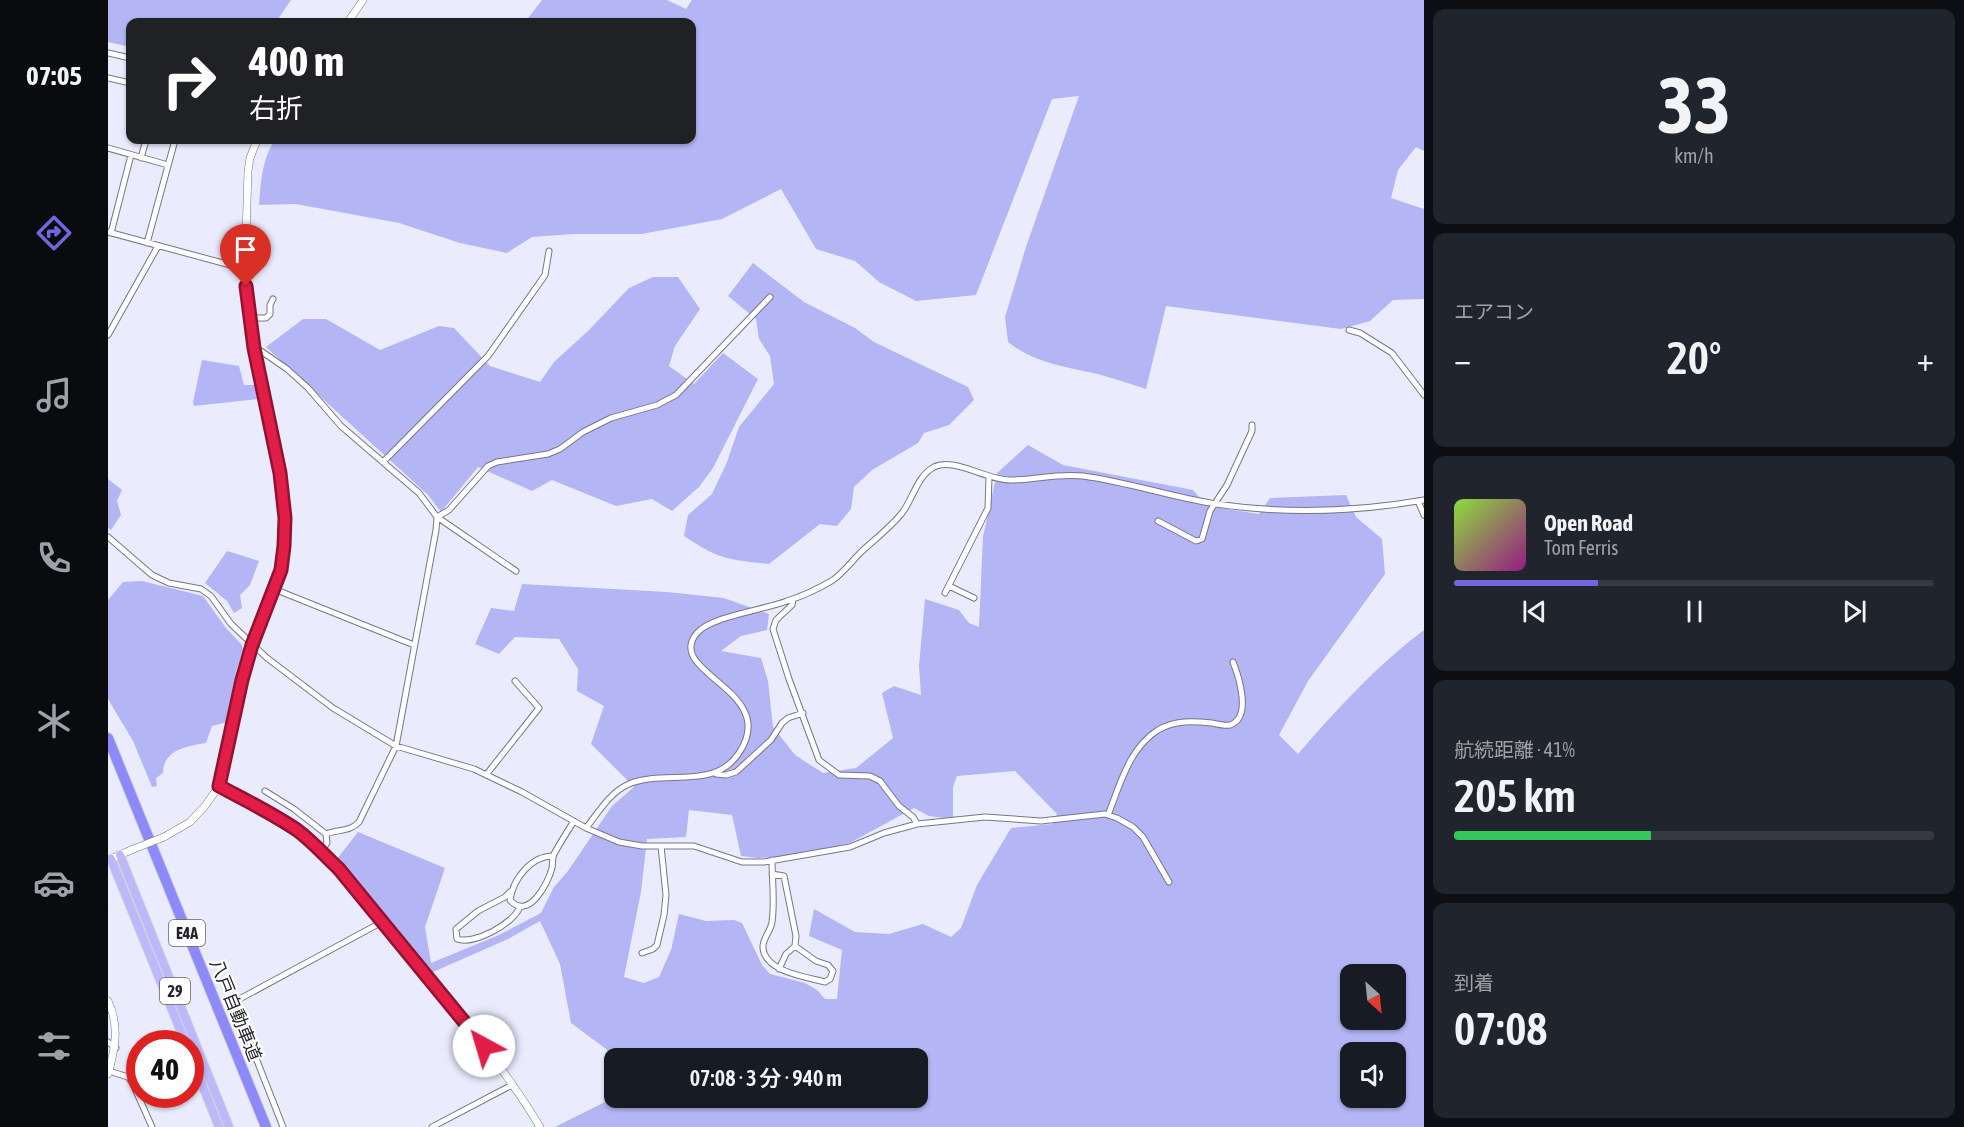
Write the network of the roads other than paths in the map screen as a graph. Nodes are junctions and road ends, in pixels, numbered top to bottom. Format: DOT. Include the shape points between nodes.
graph roads {
  1 [pos="363,0"];
  2 [pos="351,18"];
  3 [pos="108,53"];
  4 [pos="126,57"];
  5 [pos="108,78"];
  6 [pos="126,82"];
  7 [pos="145,144"];
  8 [pos="174,144"];
  9 [pos="255,144"];
  10 [pos="108,148"];
  11 [pos="131,155"];
  12 [pos="141,158"];
  13 [pos="168,165"];
  14 [pos="109,232"];
  15 [pos="147,243"];
  16 [pos="158,246"];
  17 [pos="549,251"];
  18 [pos="245,269"];
  19 [pos="770,297"];
  20 [pos="273,299"];
  21 [pos="249,318"];
  22 [pos="1349,330"];
  23 [pos="108,335"];
  24 [pos="254,348"];
  25 [pos="1424,395"];
  26 [pos="1252,425"];
  27 [pos="383,462"];
  28 [pos="989,477"];
  29 [pos="1421,501"];
  30 [pos="1215,503"];
  31 [pos="1424,515"];
  32 [pos="437,517"];
  33 [pos="1158,522"];
  34 [pos="108,537"];
  35 [pos="516,571"];
  36 [pos="949,586"];
  37 [pos="274,589"];
  38 [pos="945,593"];
  39 [pos="974,598"];
  40 [pos="793,599"];
  41 [pos="252,645"];
  42 [pos="414,645"];
  43 [pos="1233,662"];
  44 [pos="515,681"];
  45 [pos="803,713"];
  46 [pos="108,738"];
  47 [pos="396,746"];
  48 [pos="716,774"];
  49 [pos="486,775"];
  50 [pos="219,786"];
  51 [pos="265,791"];
  52 [pos="1108,816"];
  53 [pos="574,821"];
  54 [pos="917,824"];
  55 [pos="586,828"];
  56 [pos="326,834"];
  57 [pos="661,846"];
  58 [pos="321,852"];
  59 [pos="120,855"];
  60 [pos="553,856"];
  61 [pos="109,860"];
  62 [pos="772,860"];
  63 [pos="772,874"];
  64 [pos="1168,882"];
  65 [pos="511,891"];
  66 [pos="520,907"];
  67 [pos="382,922"];
  68 [pos="795,946"];
  69 [pos="642,953"];
  70 [pos="780,969"];
  71 [pos="108,1002"];
  72 [pos="180,1030"];
  73 [pos="108,1042"];
  74 [pos="116,1048"];
  75 [pos="109,1072"];
  76 [pos="512,1085"];
  77 [pos="204,1089"];
  78 [pos="152,1127"];
  79 [pos="219,1127"];
  80 [pos="229,1127"];
  81 [pos="266,1127"];
  82 [pos="283,1127"];
  83 [pos="432,1127"];
  84 [pos="540,1127"];
  1 -- 2 [label="street"];
  3 -- 4 [label="street"];
  5 -- 6 [label="street"];
  7 -- 12 [label="street"];
  8 -- 13 [label="street"];
  9 -- 18 [label="street" via="248,171"];
  10 -- 11 [label="street"];
  11 -- 12 [label="street"];
  11 -- 14 [label="street"];
  12 -- 13 [label="street"];
  13 -- 15 [label="street"];
  14 -- 15 [label="street"];
  15 -- 16 [label="street"];
  16 -- 18 [label="street"];
  16 -- 23 [label="street"];
  17 -- 27 [label="street" via="545,275 488,357"];
  18 -- 21 [label="street"];
  19 -- 32 [label="street" via="676,395 657,405 611,418 548,454 488,466 449,510"];
  20 -- 21 [label="street" via="266,318"];
  21 -- 24 [label="street"];
  22 -- 25 [label="street" via="1392,353"];
  24 -- 27 [label="street" via="308,388 341,426"];
  24 -- 37 [label="street" via="280,473 285,518 281,570"];
  26 -- 30 [label="street" via="1227,485"];
  27 -- 32 [label="street" via="419,493"];
  28 -- 30 [label="street" via="1013,480 1083,476"];
  28 -- 36 [label="street" via="988,508"];
  28 -- 40 [label="street" via="945,463 931,468 902,513 836,578"];
  29 -- 30 [label="street" via="1374,507 1275,510"];
  29 -- 31 [label="street"];
  30 -- 33 [label="street" via="1202,539 1197,541"];
  32 -- 35 [label="street"];
  32 -- 42 [label="street"];
  34 -- 41 [label="street" via="152,575 169,583 201,589 211,596"];
  36 -- 38 [label="street"];
  36 -- 39 [label="street"];
  37 -- 41 [label="street"];
  37 -- 42 [label="street"];
  40 -- 45 [label="street" via="773,629"];
  40 -- 48 [label="street" via="704,627 691,643 692,656 732,693 746,712 749,726 739,754"];
  41 -- 47 [label="street" via="333,708"];
  41 -- 50 [label="street"];
  42 -- 47 [label="street"];
  43 -- 52 [label="street" via="1242,696 1236,721 1229,725 1183,722 1157,731 1131,758"];
  44 -- 49 [label="street" via="539,708"];
  45 -- 48 [label="street" via="782,723 771,740 736,772"];
  45 -- 54 [label="street" via="819,760 839,775 870,776 880,781"];
  46 -- 81 [label="highway, 八戸自動車道 / E4A"];
  47 -- 49 [label="street"];
  47 -- 56 [label="street" via="358,822 349,830"];
  48 -- 55 [label="street" via="629,784 615,793"];
  49 -- 53 [label="street"];
  50 -- 58 [label="street" via="269,812"];
  50 -- 59 [label="street, bridge" via="190,822"];
  51 -- 56 [label="street"];
  52 -- 54 [label="street" via="1041,821 986,817"];
  52 -- 64 [label="street" via="1133,827 1143,837"];
  53 -- 55 [label="street"];
  53 -- 60 [label="street"];
  54 -- 62 [label="street" via="850,847"];
  55 -- 57 [label="street" via="619,842"];
  56 -- 58 [label="street" via="327,843"];
  57 -- 62 [label="street" via="694,846 742,862"];
  57 -- 69 [label="street" via="664,915 657,945"];
  58 -- 67 [label="street"];
  59 -- 61 [label="street"];
  59 -- 80 [label="main road, 29"];
  60 -- 65 [label="street" via="544,856 528,867"];
  60 -- 66 [label="street" via="552,868 538,896"];
  61 -- 72 [label="main road, 29"];
  62 -- 63 [label="street"];
  63 -- 68 [label="street" via="784,876"];
  63 -- 70 [label="street" via="773,918 762,947 767,959"];
  65 -- 66 [label="street" via="510,900"];
  65 -- 66 [label="street" via="456,929 458,939 464,941 500,927"];
  67 -- 76 [label="street"];
  67 -- 82 [label="street" via="234,1002"];
  68 -- 70 [label="street" via="786,954"];
  68 -- 70 [label="street" via="828,965 833,971 830,979 825,982"];
  71 -- 74 [label="street" via="116,1027"];
  73 -- 74 [label="street"];
  74 -- 75 [label="street"];
  75 -- 78 [label="street" via="132,1082"];
  76 -- 83 [label="street"];
  76 -- 84 [label="street"];
  77 -- 79 [label="main road"];
}
